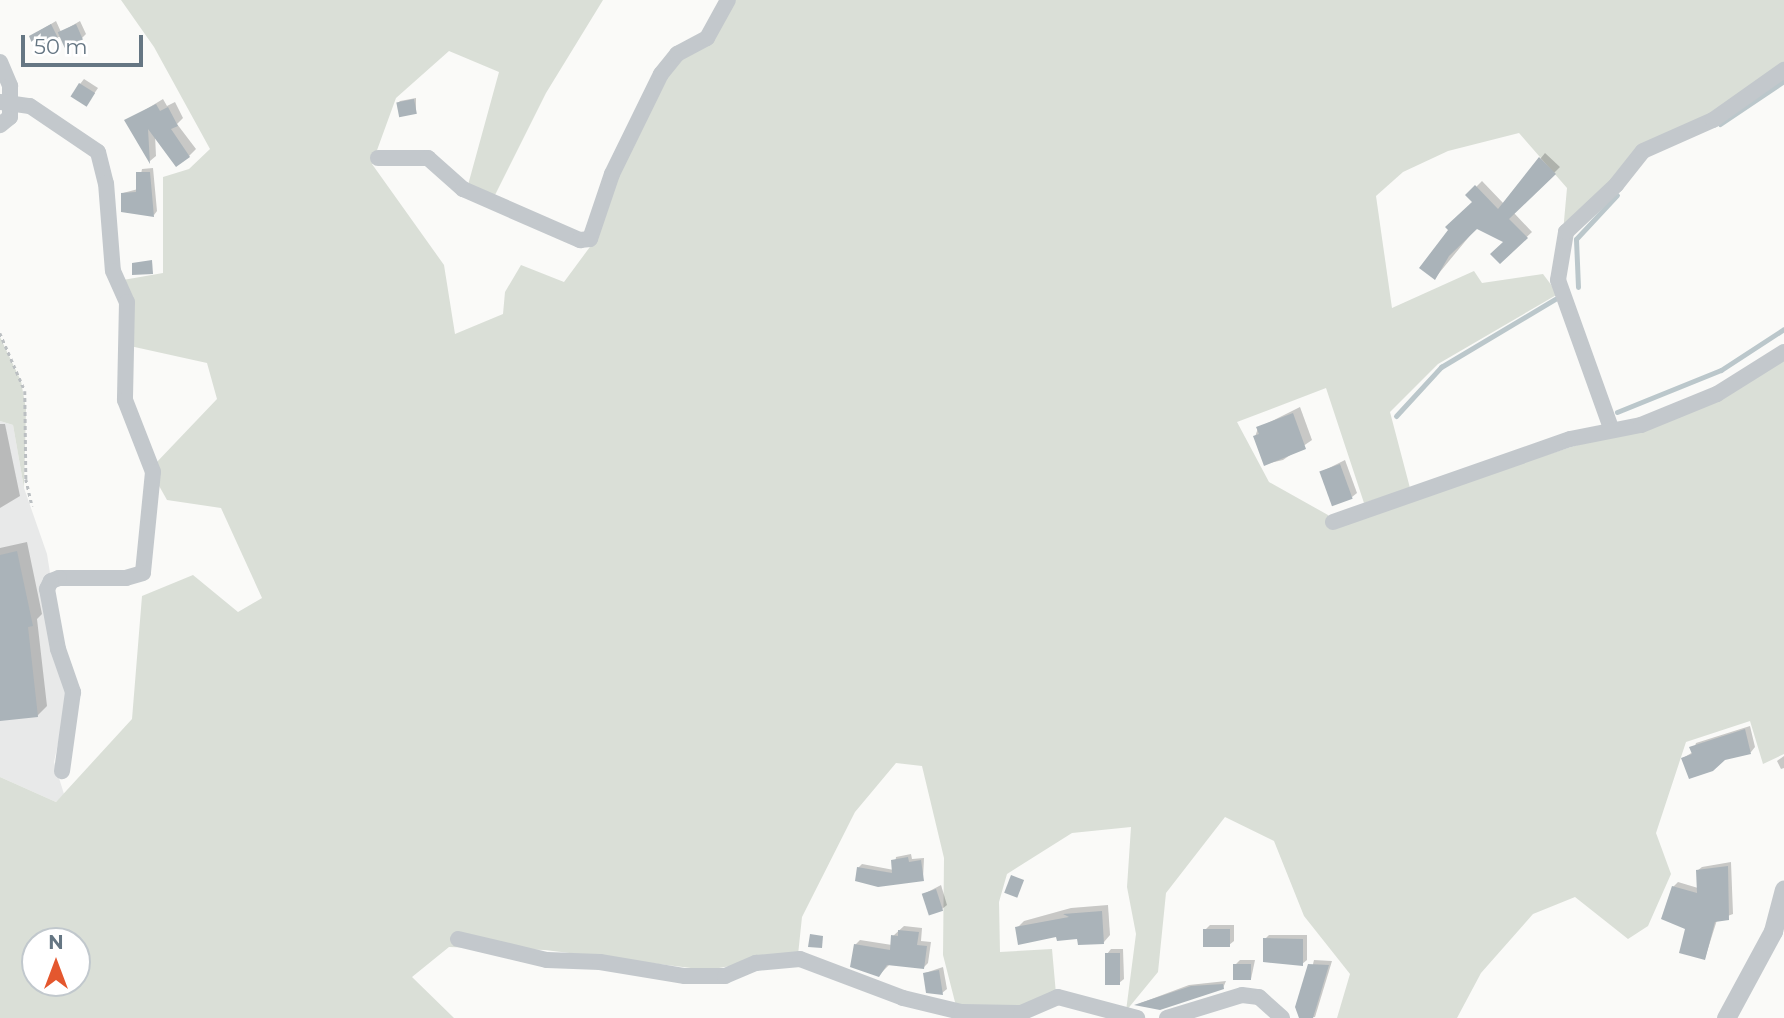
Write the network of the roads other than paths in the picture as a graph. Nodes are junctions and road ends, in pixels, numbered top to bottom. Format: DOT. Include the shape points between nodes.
graph roads {
  1 [pos="728,0"];
  2 [pos="0,62"];
  3 [pos="1784,70"];
  4 [pos="5,104"];
  5 [pos="0,125"];
  6 [pos="377,158"];
  7 [pos="1784,352"];
  8 [pos="1611,428"];
  9 [pos="1333,522"];
  10 [pos="62,771"];
  11 [pos="1784,889"];
  12 [pos="458,939"];
  13 [pos="1021,1016"];
  14 [pos="1137,1018"];
  15 [pos="1167,1018"];
  16 [pos="1282,1018"];
  17 [pos="1726,1018"];
  1 -- 6 [label="street" via="707,38 677,54 661,74 612,174 590,239 580,240 463,189 428,158"];
  2 -- 4 [label="street" via="10,86"];
  3 -- 8 [label="street" via="1713,120 1643,151 1566,232 1558,280"];
  4 -- 5 [label="street" via="10,117"];
  4 -- 10 [label="street" via="30,106 98,152 107,183 113,271 127,302 125,400 153,471 144,573 126,578 59,578 47,589 58,649 73,692"];
  7 -- 8 [label="street" via="1717,394 1641,425"];
  8 -- 9 [label="street"];
  11 -- 17 [label="street" via="1773,931"];
  12 -- 13 [label="street" via="547,960 600,962 685,976 725,976 756,963 800,959 903,998 961,1012"];
  13 -- 14 [label="street" via="1058,997"];
  15 -- 16 [label="street" via="1242,995 1259,997"];
}
